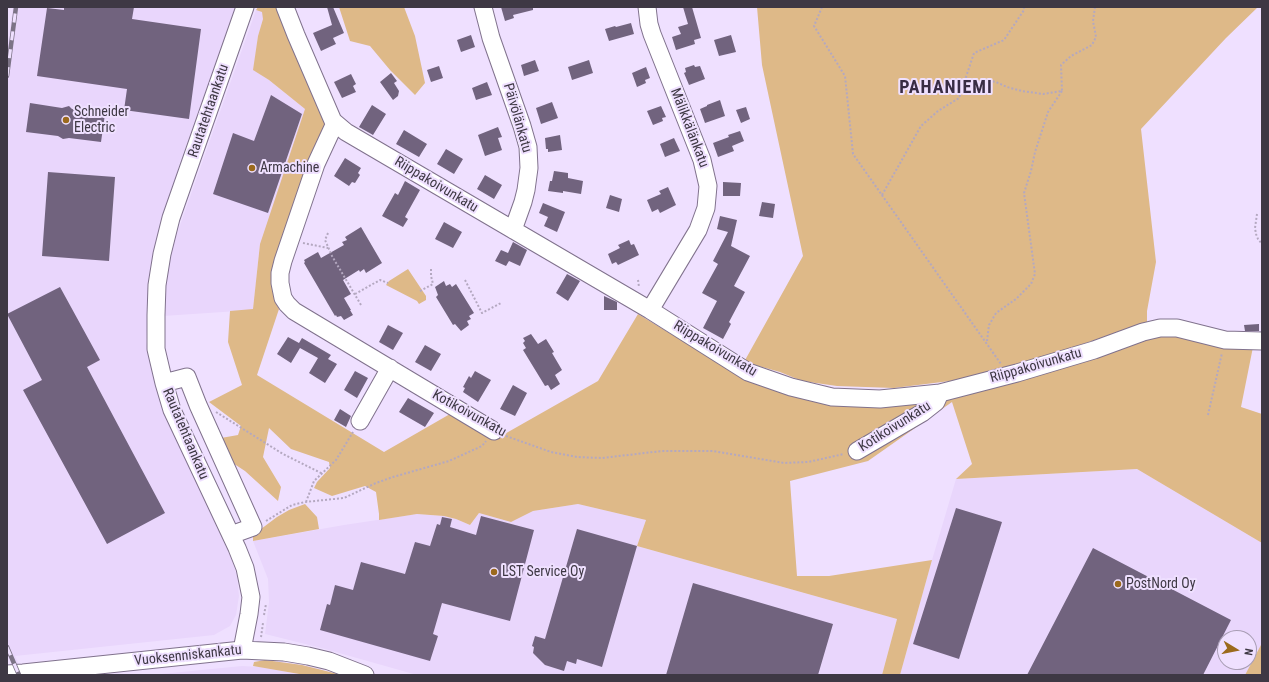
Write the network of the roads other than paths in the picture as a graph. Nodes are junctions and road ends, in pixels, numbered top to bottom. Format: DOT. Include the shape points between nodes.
graph roads {
  1 [pos="245,7"];
  2 [pos="285,7"];
  3 [pos="483,7"];
  4 [pos="647,7"];
  5 [pos="335,123"];
  6 [pos="513,230"];
  7 [pos="650,310"];
  8 [pos="1262,341"];
  9 [pos="390,368"];
  10 [pos="164,383"];
  11 [pos="940,392"];
  12 [pos="360,421"];
  13 [pos="494,430"];
  14 [pos="857,451"];
  15 [pos="231,535"];
  16 [pos="242,650"];
  17 [pos="7,674"];
  18 [pos="365,675"];
  1 -- 10 [label="street, Rautatehtaankatu" via="171,218 162,254 156,285 156,349"];
  2 -- 5 [label="street, Riippakoivunkatu"];
  3 -- 6 [label="street, Päivölänkatu" via="528,147 526,190"];
  4 -- 7 [label="street, Mälikkälänkatu" via="652,34 702,160 708,186 706,208 698,230"];
  5 -- 6 [label="street, Riippakoivunkatu" via="346,132"];
  5 -- 9 [label="street, Kotikoivunkatu" via="316,164 290,239 280,273 281,291 287,304 302,316"];
  6 -- 7 [label="street, Riippakoivunkatu"];
  7 -- 11 [label="street, Riippakoivunkatu" via="748,372 791,387 832,397 880,399"];
  8 -- 11 [label="street, Riippakoivunkatu" via="1225,340 1177,328 1160,328 1010,375"];
  9 -- 12 [label="street"];
  9 -- 13 [label="street, Kotikoivunkatu"];
  10 -- 15 [label="street, Rautatehtaankatu" via="172,410"];
  10 -- 15 [label="street" via="187,377 253,527"];
  11 -- 14 [label="street, Kotikoivunkatu" via="936,402 922,413"];
  15 -- 16 [label="street, Rautatehtaankatu" via="245,568 251,598"];
  16 -- 17 [label="street, Vuoksenniskankatu"];
  16 -- 18 [label="street, Vuoksenniskankatu" via="308,656"];
}
